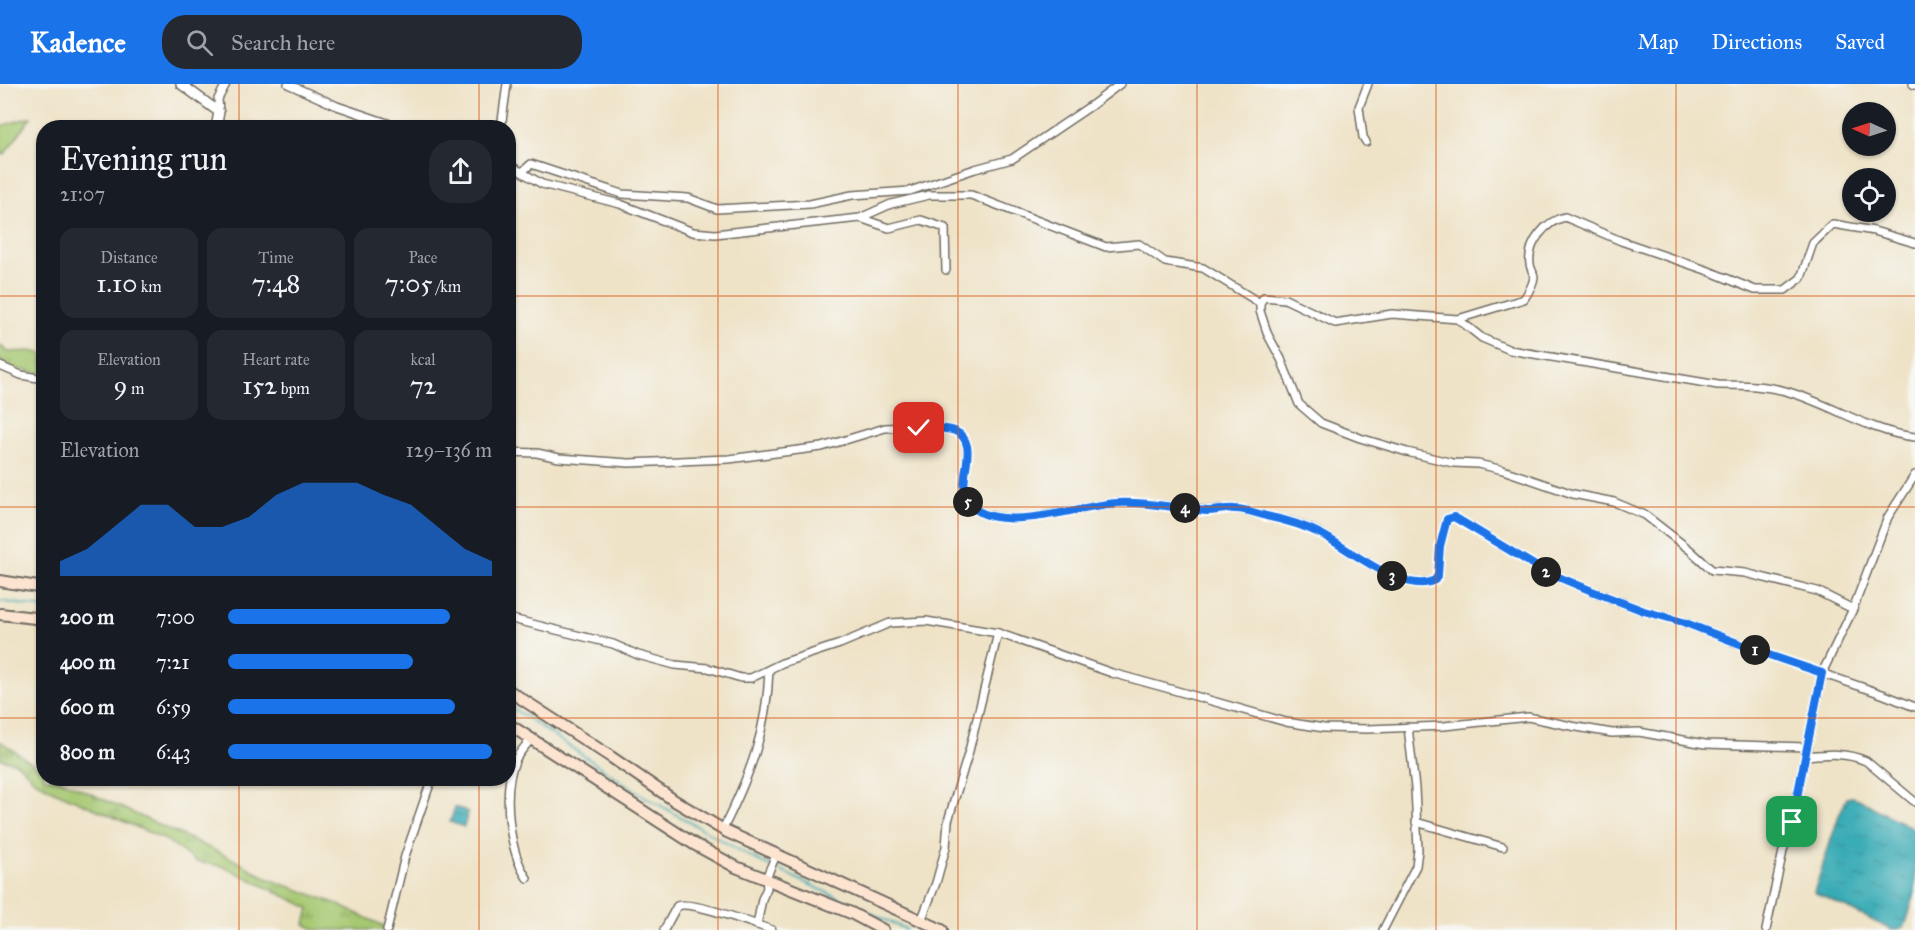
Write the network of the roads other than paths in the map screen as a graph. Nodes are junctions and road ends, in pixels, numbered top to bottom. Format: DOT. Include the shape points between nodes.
graph roads {
  1 [pos="181,84"];
  2 [pos="226,84"];
  3 [pos="288,84"];
  4 [pos="507,84"];
  5 [pos="1120,84"];
  6 [pos="1368,84"];
  7 [pos="219,112"];
  8 [pos="218,120"];
  9 [pos="378,120"];
  10 [pos="502,120"];
  11 [pos="1366,142"];
  12 [pos="516,169"];
  13 [pos="522,172"];
  14 [pos="860,218"];
  15 [pos="1915,243"];
  16 [pos="946,270"];
  17 [pos="1260,303"];
  18 [pos="1458,319"];
  19 [pos="0,366"];
  20 [pos="36,378"];
  21 [pos="1915,438"];
  22 [pos="516,452"];
  23 [pos="1915,475"];
  24 [pos="0,580"];
  25 [pos="36,587"];
  26 [pos="1853,609"];
  27 [pos="0,614"];
  28 [pos="36,618"];
  29 [pos="516,620"];
  30 [pos="998,633"];
  31 [pos="769,670"];
  32 [pos="1822,673"];
  33 [pos="516,695"];
  34 [pos="1915,707"];
  35 [pos="1408,727"];
  36 [pos="516,729"];
  37 [pos="531,739"];
  38 [pos="1808,747"];
  39 [pos="1806,756"];
  40 [pos="516,759"];
  41 [pos="429,786"];
  42 [pos="510,786"];
  43 [pos="1915,802"];
  44 [pos="1416,822"];
  45 [pos="723,829"];
  46 [pos="1503,847"];
  47 [pos="776,855"];
  48 [pos="527,878"];
  49 [pos="766,878"];
  50 [pos="921,921"];
  51 [pos="757,926"];
  52 [pos="387,930"];
  53 [pos="664,930"];
  54 [pos="772,930"];
  55 [pos="883,930"];
  56 [pos="942,930"];
  57 [pos="1383,930"];
  58 [pos="1766,930"];
  1 -- 7 [label="street"];
  2 -- 7 [label="street" via="218,99"];
  3 -- 9 [label="street"];
  4 -- 10 [label="street"];
  5 -- 13 [label="street" via="1012,159 910,191 852,195 810,204 717,209 688,198 622,194 531,164"];
  6 -- 11 [label="street" via="1359,107"];
  7 -- 8 [label="street"];
  12 -- 13 [label="street"];
  13 -- 14 [label="street" via="542,184 620,204 693,232 715,234"];
  14 -- 16 [label="street" via="889,228 921,220 945,228"];
  14 -- 17 [label="street" via="891,204 929,195 970,195 1106,247 1139,244 1165,262 1203,268"];
  15 -- 18 [label="street" via="1833,224 1813,243 1801,278 1785,290 1755,290 1565,217 1543,229 1530,253 1534,276 1524,299"];
  17 -- 18 [label="street" via="1264,297 1285,299 1335,323 1392,314"];
  17 -- 26 [label="street" via="1268,335 1299,404 1321,423 1407,452 1503,470 1573,494 1614,502 1645,515 1712,570 1744,573 1816,591"];
  18 -- 21 [label="street" via="1482,338 1510,350 1718,385 1751,385 1791,393 1863,424"];
  19 -- 20 [label="street"];
  22 -- 32 [label="street" via="629,463 711,460 822,447 885,428 953,430 967,447 963,488 966,499 977,510 993,516 1043,516 1118,503 1206,511 1239,509 1296,522 1377,569 1398,579 1420,583 1435,580 1438,575 1443,528 1447,519 1454,517 1544,571 1644,611"];
  23 -- 26 [label="street" via="1888,518"];
  24 -- 25 [label="main road"];
  26 -- 32 [label="street"];
  27 -- 28 [label="main road"];
  29 -- 31 [label="street" via="613,644 675,665 708,668 741,678"];
  30 -- 31 [label="street" via="926,621 890,623"];
  30 -- 35 [label="street" via="1112,672 1286,722 1324,728"];
  30 -- 50 [label="street" via="948,822 946,847"];
  31 -- 45 [label="street" via="756,753"];
  32 -- 34 [label="street"];
  32 -- 38 [label="street"];
  33 -- 45 [label="main road"];
  35 -- 38 [label="street" via="1528,717 1612,733 1639,732 1705,744"];
  35 -- 44 [label="street"];
  36 -- 37 [label="main road"];
  37 -- 40 [label="street"];
  37 -- 49 [label="main road" via="694,844"];
  38 -- 39 [label="street"];
  39 -- 43 [label="street" via="1857,757"];
  39 -- 58 [label="street"];
  41 -- 52 [label="street" via="405,856"];
  42 -- 48 [label="street" via="507,798 515,850"];
  44 -- 46 [label="street"];
  44 -- 57 [label="street" via="1416,866"];
  45 -- 47 [label="main road"];
  47 -- 49 [label="street"];
  47 -- 50 [label="main road"];
  49 -- 51 [label="street"];
  49 -- 55 [label="main road"];
  50 -- 56 [label="main road"];
  51 -- 53 [label="street" via="680,904"];
  51 -- 54 [label="street"];
}
